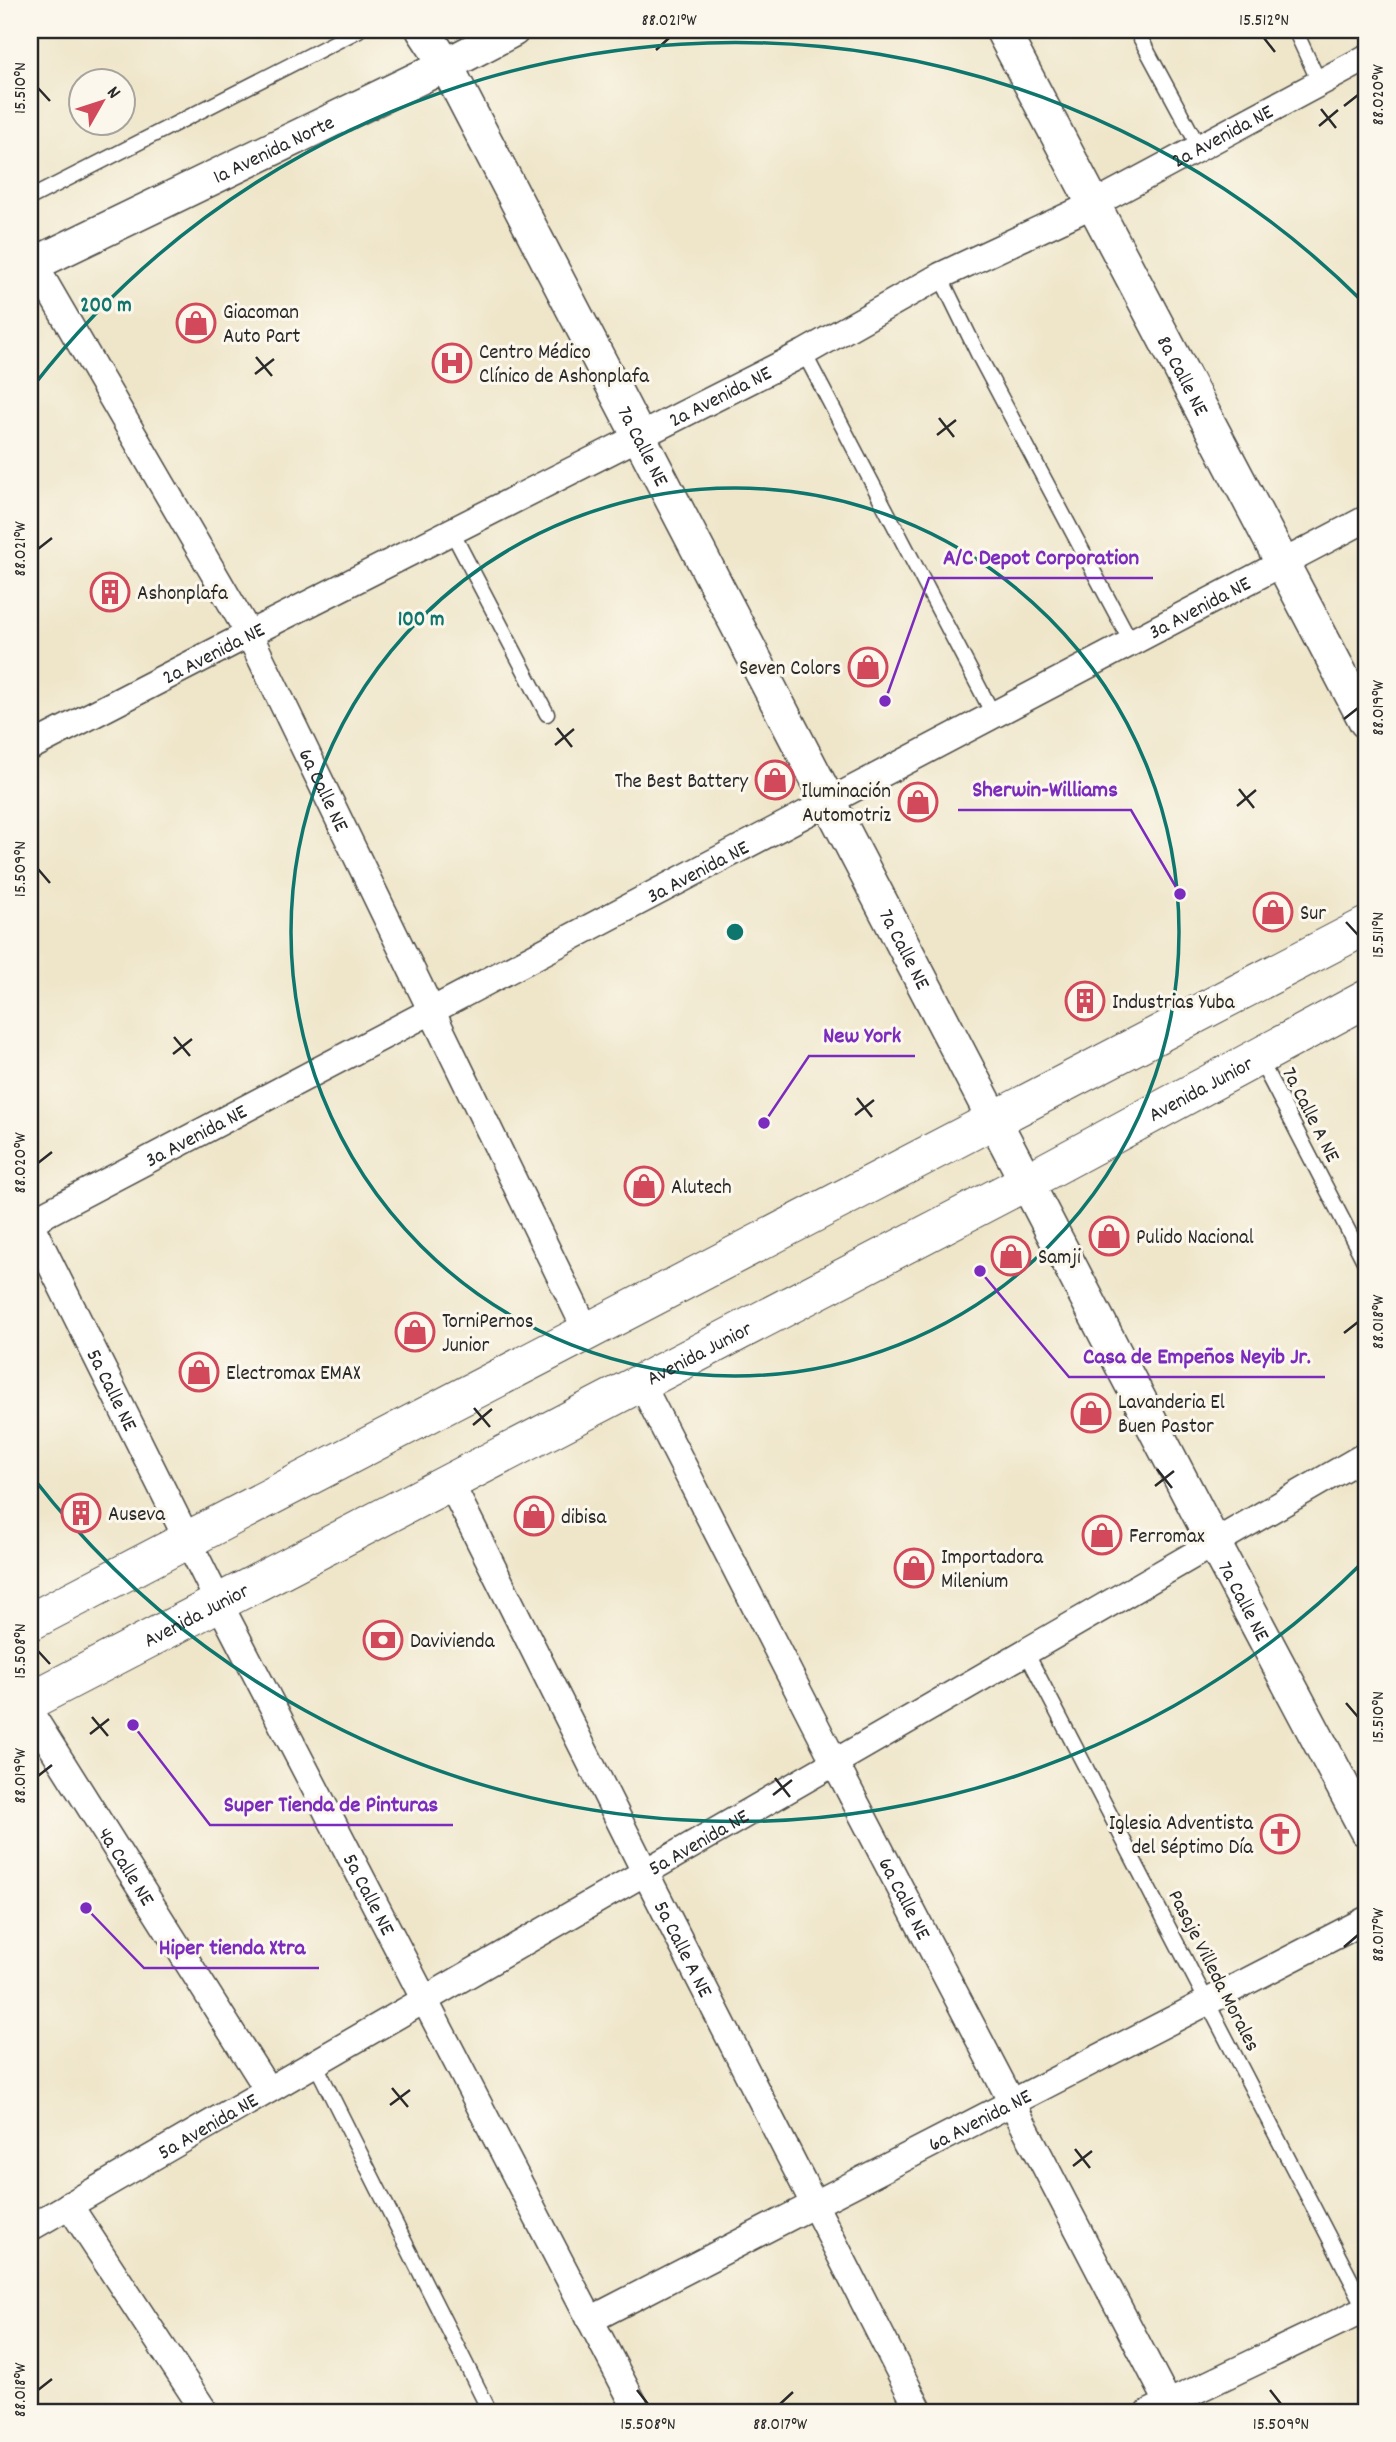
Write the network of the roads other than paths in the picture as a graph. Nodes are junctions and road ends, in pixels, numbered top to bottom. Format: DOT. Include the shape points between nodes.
graph roads {
  1 [pos="359,30"];
  2 [pos="423,30"];
  3 [pos="513,30"];
  4 [pos="1002,30"];
  5 [pos="1136,30"];
  6 [pos="1295,30"];
  7 [pos="1366,58"];
  8 [pos="446,65"];
  9 [pos="1319,82"];
  10 [pos="1199,147"];
  11 [pos="30,198"];
  12 [pos="1094,204"];
  13 [pos="31,262"];
  14 [pos="940,276"];
  15 [pos="804,353"];
  16 [pos="640,437"];
  17 [pos="1366,519"];
  18 [pos="452,532"];
  19 [pos="1283,563"];
  20 [pos="249,634"];
  21 [pos="1130,642"];
  22 [pos="547,714"];
  23 [pos="993,714"];
  24 [pos="1366,722"];
  25 [pos="30,747"];
  26 [pos="829,800"];
  27 [pos="1366,926"];
  28 [pos="1366,999"];
  29 [pos="431,1010"];
  30 [pos="1259,1057"];
  31 [pos="995,1119"];
  32 [pos="1028,1181"];
  33 [pos="30,1222"];
  34 [pos="1366,1265"];
  35 [pos="587,1332"];
  36 [pos="641,1383"];
  37 [pos="1366,1455"];
  38 [pos="450,1482"];
  39 [pos="188,1540"];
  40 [pos="1214,1543"];
  41 [pos="219,1603"];
  42 [pos="30,1622"];
  43 [pos="1026,1652"];
  44 [pos="30,1702"];
  45 [pos="30,1712"];
  46 [pos="835,1763"];
  47 [pos="1366,1830"];
  48 [pos="645,1872"];
  49 [pos="1366,1920"];
  50 [pos="423,2000"];
  51 [pos="1208,2001"];
  52 [pos="315,2063"];
  53 [pos="268,2090"];
  54 [pos="1013,2102"];
  55 [pos="816,2204"];
  56 [pos="69,2205"];
  57 [pos="30,2228"];
  58 [pos="1366,2309"];
  59 [pos="590,2320"];
  60 [pos="488,2408"];
  61 [pos="1164,2409"];
  62 [pos="205,2412"];
  63 [pos="638,2412"];
  64 [pos="920,2412"];
  1 -- 11 [label="lane"];
  2 -- 8 [label="street, 7a Calle NE"];
  3 -- 8 [label="street, 1a Avenida Norte"];
  4 -- 12 [label="street, 8a Calle NE"];
  5 -- 10 [label="lane"];
  6 -- 9 [label="lane"];
  7 -- 9 [label="street, 2a Avenida NE"];
  8 -- 13 [label="street, 1a Avenida Norte"];
  8 -- 16 [label="street, 7a Calle NE"];
  9 -- 10 [label="street, 2a Avenida NE"];
  10 -- 12 [label="street, 2a Avenida NE"];
  12 -- 14 [label="street, 2a Avenida NE"];
  12 -- 19 [label="street, 8a Calle NE"];
  13 -- 20 [label="street, 6a Calle NE"];
  14 -- 15 [label="street, 2a Avenida NE"];
  14 -- 21 [label="lane"];
  15 -- 16 [label="street, 2a Avenida NE"];
  15 -- 23 [label="lane"];
  16 -- 18 [label="street, 2a Avenida NE"];
  16 -- 26 [label="street, 7a Calle NE"];
  17 -- 19 [label="street, 3a Avenida NE"];
  18 -- 20 [label="street, 2a Avenida NE"];
  18 -- 22 [label="lane"];
  19 -- 21 [label="street, 3a Avenida NE"];
  19 -- 24 [label="street, 8a Calle NE"];
  20 -- 25 [label="street, 2a Avenida NE"];
  20 -- 29 [label="street, 6a Calle NE"];
  21 -- 23 [label="street, 3a Avenida NE"];
  23 -- 26 [label="street, 3a Avenida NE"];
  26 -- 29 [label="street, 3a Avenida NE"];
  26 -- 31 [label="street, 7a Calle NE"];
  27 -- 31 [label="main road"];
  28 -- 30 [label="main road, Avenida Junior"];
  29 -- 33 [label="street, 3a Avenida NE"];
  29 -- 35 [label="street, 6a Calle NE"];
  30 -- 32 [label="main road, Avenida Junior"];
  30 -- 34 [label="lane, 7a Calle A NE"];
  31 -- 32 [label="street, 7a Calle NE"];
  31 -- 35 [label="main road"];
  32 -- 36 [label="main road, Avenida Junior"];
  32 -- 40 [label="street, 7a Calle NE"];
  33 -- 39 [label="street, 5a Calle NE"];
  35 -- 39 [label="main road"];
  36 -- 38 [label="main road, Avenida Junior"];
  36 -- 46 [label="street, 6a Calle NE"];
  37 -- 40 [label="street, 5a Avenida NE"];
  38 -- 41 [label="main road, Avenida Junior"];
  38 -- 48 [label="street, 5a Calle A NE"];
  39 -- 41 [label="street, 5a Calle NE"];
  39 -- 42 [label="main road"];
  40 -- 43 [label="street, 5a Avenida NE"];
  40 -- 47 [label="street, 7a Calle NE"];
  41 -- 44 [label="main road, Avenida Junior"];
  41 -- 50 [label="street, 5a Calle NE"];
  43 -- 46 [label="street, 5a Avenida NE"];
  43 -- 51 [label="lane, Pasaje Villeda Morales"];
  45 -- 53 [label="street, 4a Calle NE"];
  46 -- 48 [label="street, 5a Avenida NE"];
  46 -- 54 [label="street, 6a Calle NE"];
  48 -- 50 [label="street, 5a Avenida NE"];
  48 -- 55 [label="street, 5a Calle A NE"];
  49 -- 51 [label="street, 6a Avenida NE"];
  50 -- 52 [label="street, 5a Avenida NE"];
  50 -- 59 [label="street, 5a Calle NE"];
  51 -- 54 [label="street, 6a Avenida NE"];
  51 -- 58 [label="lane, Pasaje Villeda Morales"];
  52 -- 53 [label="street, 5a Avenida NE"];
  52 -- 60 [label="lane"];
  53 -- 56 [label="street, 5a Avenida NE"];
  54 -- 55 [label="street, 6a Avenida NE"];
  54 -- 61 [label="street, 6a Calle NE"];
  55 -- 59 [label="street, 6a Avenida NE"];
  55 -- 64 [label="street, 5a Calle A NE"];
  56 -- 57 [label="street, 5a Avenida NE"];
  56 -- 62 [label="street"];
  58 -- 61 [label="street"];
  59 -- 63 [label="street, 5a Calle NE"];
}
